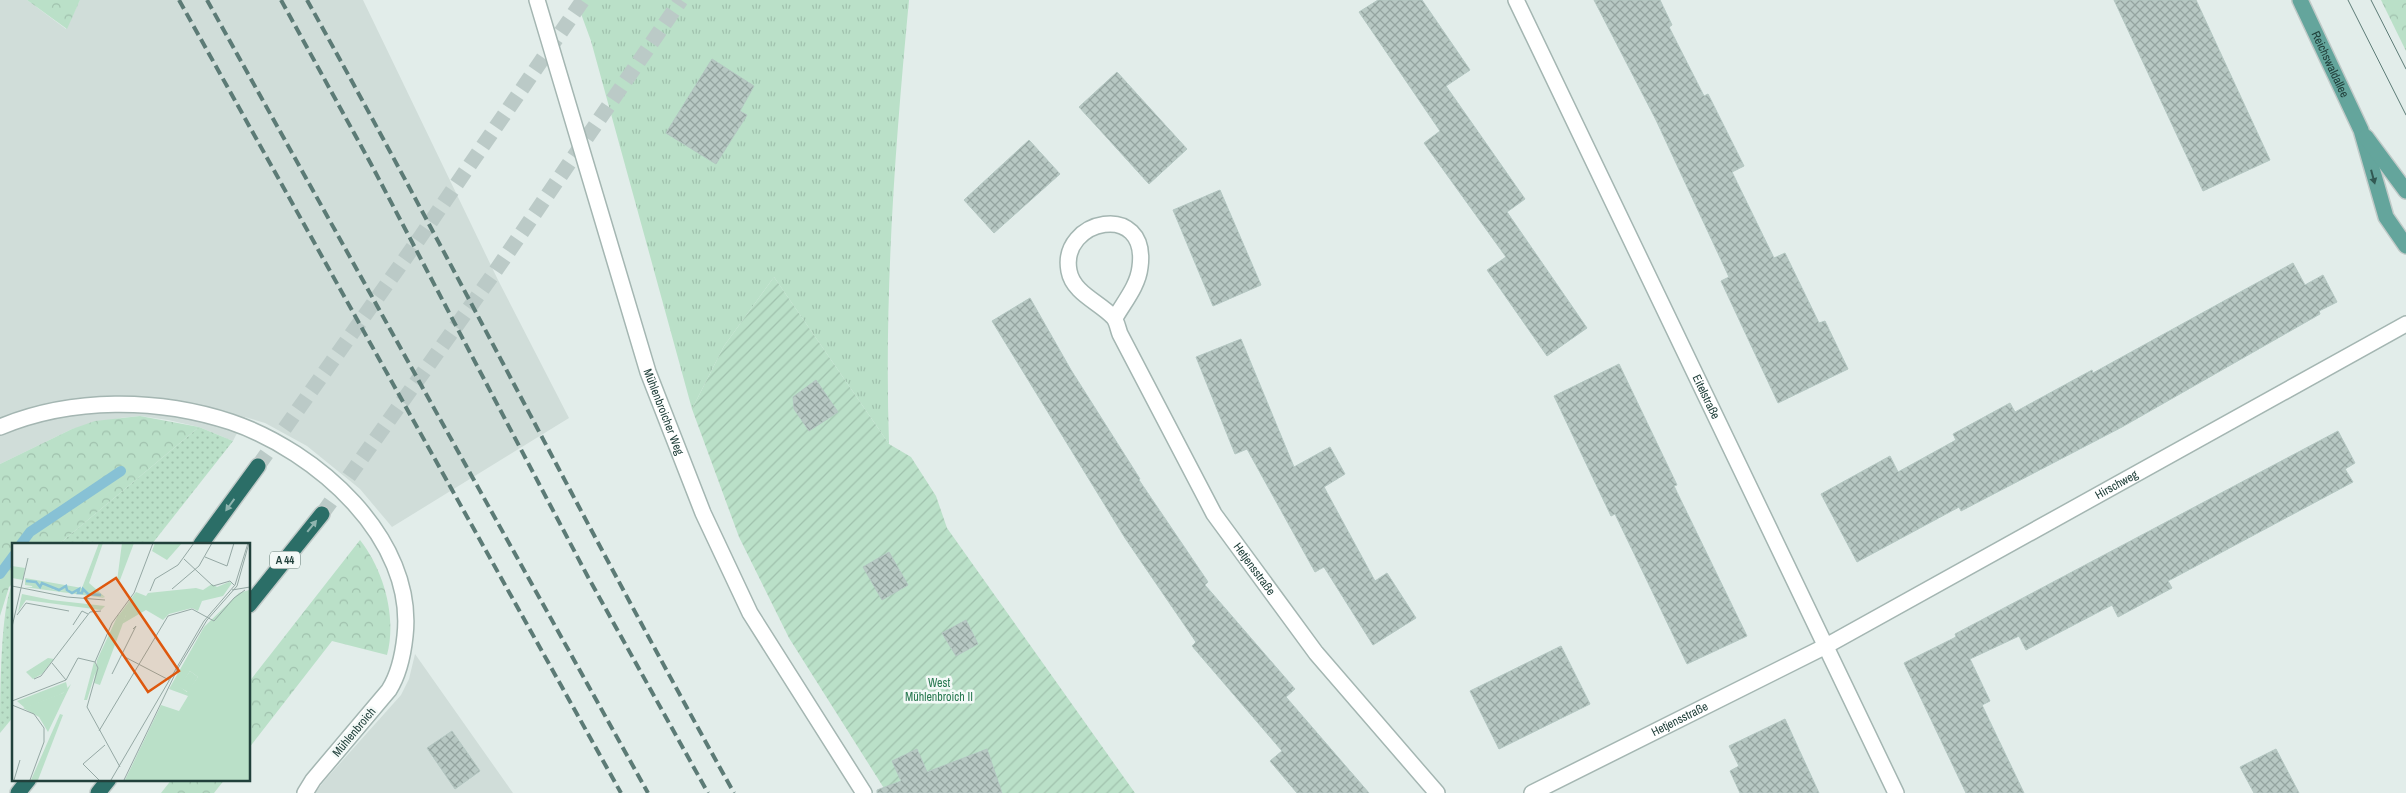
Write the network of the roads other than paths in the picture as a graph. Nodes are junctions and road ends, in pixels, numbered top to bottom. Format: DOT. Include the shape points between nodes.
graph roads {
  1 [pos="537,0"];
  2 [pos="1516,0"];
  3 [pos="2300,0"];
  4 [pos="2360,130"];
  5 [pos="2406,191"];
  6 [pos="2406,246"];
  7 [pos="1114,318"];
  8 [pos="2406,324"];
  9 [pos="0,427"];
  10 [pos="258,466"];
  11 [pos="322,514"];
  12 [pos="202,543"];
  13 [pos="250,604"];
  14 [pos="1826,646"];
  15 [pos="28,780"];
  16 [pos="108,780"];
  17 [pos="18,793"];
  18 [pos="98,793"];
  19 [pos="305,793"];
  20 [pos="864,793"];
  21 [pos="1437,793"];
  22 [pos="1532,793"];
  23 [pos="1896,793"];
  1 -- 20 [label="street, Mühlenbroicher Weg" via="648,372 703,514 750,613"];
  2 -- 14 [label="street, Eitelstraße"];
  3 -- 4 [label="main road, Reichswaldallee"];
  4 -- 5 [label="main road, Reichswaldallee"];
  4 -- 6 [label="main road, Reichswaldallee, one-way" via="2386,217"];
  7 -- 7 [label="street, Hetjensstraße" via="1134,288 1140,268 1140,248 1137,236 1126,228 1100,224 1086,230 1075,244 1069,258 1069,271 1075,284"];
  7 -- 21 [label="street, Hetjensstraße" via="1214,514 1316,653"];
  8 -- 14 [label="street, Hirschweg"];
  9 -- 19 [label="street, Mühlenbroich" via="42,414 94,406 140,404 172,408 232,423 289,451 319,472 349,498 373,526 393,558 405,604 406,631 399,668 389,690"];
  10 -- 12 [label="highway, one-way"];
  13 -- 11 [label="highway, A 44, one-way"];
  14 -- 22 [label="street, Hetjensstraße"];
  14 -- 23 [label="street, Eitelstraße"];
  15 -- 17 [label="highway"];
  16 -- 18 [label="highway"];
}
